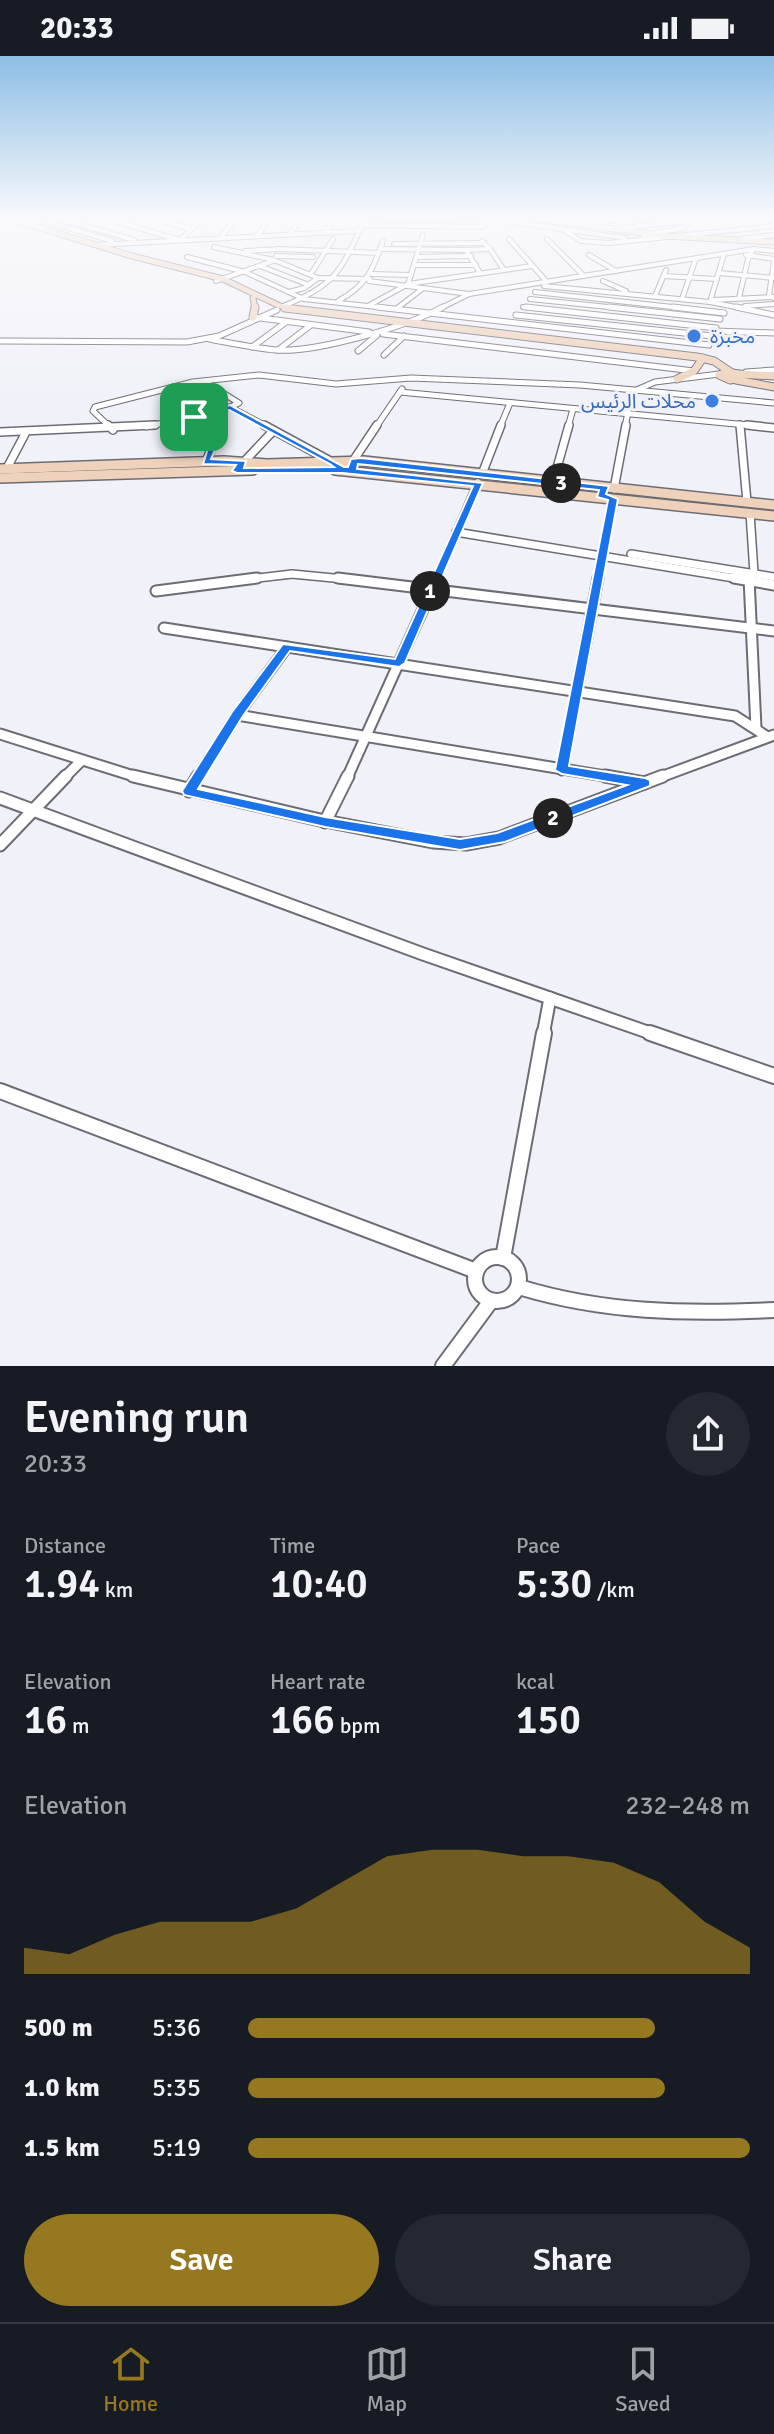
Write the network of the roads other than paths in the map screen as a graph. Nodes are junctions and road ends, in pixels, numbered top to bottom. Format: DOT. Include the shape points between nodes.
graph roads {
  1 [pos="213,278"];
  2 [pos="213,278"];
  3 [pos="226,278"];
  4 [pos="258,278"];
  5 [pos="291,278"];
  6 [pos="318,278"];
  7 [pos="336,278"];
  8 [pos="370,278"];
  9 [pos="409,278"];
  10 [pos="448,278"];
  11 [pos="540,278"];
  12 [pos="573,278"];
  13 [pos="663,278"];
  14 [pos="690,278"];
  15 [pos="717,278"];
  16 [pos="744,278"];
  17 [pos="773,278"];
  18 [pos="220,280"];
  19 [pos="603,281"];
  20 [pos="544,284"];
  21 [pos="309,285"];
  22 [pos="406,285"];
  23 [pos="422,289"];
  24 [pos="289,292"];
  25 [pos="535,292"];
  26 [pos="352,294"];
  27 [pos="469,294"];
  28 [pos="631,295"];
  29 [pos="655,296"];
  30 [pos="774,297"];
  31 [pos="253,298"];
  32 [pos="739,298"];
  33 [pos="304,299"];
  34 [pos="382,299"];
  35 [pos="530,299"];
  36 [pos="682,299"];
  37 [pos="711,301"];
  38 [pos="336,302"];
  39 [pos="625,302"];
  40 [pos="774,304"];
  41 [pos="368,306"];
  42 [pos="523,307"];
  43 [pos="278,308"];
  44 [pos="729,308"];
  45 [pos="396,309"];
  46 [pos="621,309"];
  47 [pos="434,313"];
  48 [pos="724,313"];
  49 [pos="516,315"];
  50 [pos="774,315"];
  51 [pos="617,317"];
  52 [pos="256,318"];
  53 [pos="720,319"];
  54 [pos="286,322"];
  55 [pos="509,322"];
  56 [pos="410,323"];
  57 [pos="311,325"];
  58 [pos="611,325"];
  59 [pos="336,328"];
  60 [pos="447,329"];
  61 [pos="714,332"];
  62 [pos="377,333"];
  63 [pos="606,333"];
  64 [pos="774,333"];
  65 [pos="404,336"];
  66 [pos="209,339"];
  67 [pos="0,341"];
  68 [pos="464,343"];
  69 [pos="709,345"];
  70 [pos="598,346"];
  71 [pos="252,347"];
  72 [pos="312,347"];
  73 [pos="278,350"];
  74 [pos="358,351"];
  75 [pos="384,355"];
  76 [pos="592,358"];
  77 [pos="698,365"];
  78 [pos="774,370"];
  79 [pos="720,374"];
  80 [pos="735,376"];
  81 [pos="411,378"];
  82 [pos="774,378"];
  83 [pos="677,379"];
  84 [pos="204,381"];
  85 [pos="774,387"];
  86 [pos="633,390"];
  87 [pos="400,392"];
  88 [pos="510,403"];
  89 [pos="774,403"];
  90 [pos="230,407"];
  91 [pos="573,409"];
  92 [pos="628,414"];
  93 [pos="194,417"];
  94 [pos="740,425"];
  95 [pos="774,428"];
  96 [pos="113,430"];
  97 [pos="273,431"];
  98 [pos="0,432"];
  99 [pos="26,432"];
  100 [pos="206,462"];
  101 [pos="334,462"];
  102 [pos="240,467"];
  103 [pos="349,467"];
  104 [pos="4,468"];
  105 [pos="0,478"];
  106 [pos="480,479"];
  107 [pos="553,482"];
  108 [pos="613,494"];
  109 [pos="747,502"];
  110 [pos="774,505"];
  111 [pos="750,513"];
  112 [pos="774,516"];
  113 [pos="457,529"];
  114 [pos="603,552"];
  115 [pos="751,577"];
  116 [pos="774,577"];
  117 [pos="774,585"];
  118 [pos="430,590"];
  119 [pos="156,591"];
  120 [pos="592,610"];
  121 [pos="164,628"];
  122 [pos="750,628"];
  123 [pos="774,631"];
  124 [pos="287,647"];
  125 [pos="399,663"];
  126 [pos="577,690"];
  127 [pos="237,715"];
  128 [pos="756,728"];
  129 [pos="0,734"];
  130 [pos="770,735"];
  131 [pos="368,736"];
  132 [pos="81,761"];
  133 [pos="562,770"];
  134 [pos="645,783"];
  135 [pos="189,791"];
  136 [pos="0,798"];
  137 [pos="34,810"];
  138 [pos="325,822"];
  139 [pos="0,845"];
  140 [pos="550,998"];
  141 [pos="774,1076"];
  142 [pos="0,1091"];
  143 [pos="503,1258"];
  144 [pos="476,1271"];
  145 [pos="519,1287"];
  146 [pos="491,1301"];
  147 [pos="774,1310"];
  148 [pos="443,1366"];
  1 -- 18 [label="street"];
  2 -- 18 [label="street"];
  3 -- 18 [label="street"];
  4 -- 24 [label="street"];
  5 -- 21 [label="street"];
  6 -- 21 [label="street"];
  7 -- 33 [label="street"];
  8 -- 22 [label="street"];
  8 -- 26 [label="street"];
  9 -- 22 [label="street"];
  10 -- 22 [label="street"];
  11 -- 20 [label="street"];
  12 -- 20 [label="street"];
  13 -- 29 [label="street"];
  14 -- 36 [label="street"];
  15 -- 37 [label="street"];
  16 -- 32 [label="street"];
  17 -- 30 [label="street" via="769,295"];
  18 -- 31 [label="street"];
  18 -- 43 [label="street"];
  19 -- 28 [label="street"];
  20 -- 25 [label="street"];
  20 -- 27 [label="street"];
  20 -- 28 [label="street"];
  21 -- 24 [label="street"];
  22 -- 23 [label="street"];
  22 -- 34 [label="street"];
  23 -- 27 [label="street"];
  23 -- 45 [label="street"];
  24 -- 33 [label="street"];
  25 -- 35 [label="street"];
  25 -- 39 [label="street"];
  26 -- 34 [label="street"];
  26 -- 38 [label="street"];
  27 -- 47 [label="street"];
  28 -- 29 [label="street"];
  28 -- 39 [label="street"];
  29 -- 36 [label="street"];
  30 -- 32 [label="street"];
  31 -- 43 [label="street"];
  31 -- 52 [label="street"];
  32 -- 37 [label="street"];
  33 -- 38 [label="street"];
  33 -- 43 [label="street"];
  34 -- 41 [label="street"];
  35 -- 42 [label="street"];
  35 -- 46 [label="street"];
  36 -- 37 [label="street"];
  37 -- 44 [label="street"];
  38 -- 41 [label="street"];
  39 -- 46 [label="street"];
  39 -- 48 [label="street"];
  40 -- 44 [label="street"];
  41 -- 45 [label="street"];
  42 -- 49 [label="street"];
  42 -- 51 [label="street"];
  43 -- 52 [label="street"];
  43 -- 56 [label="street"];
  44 -- 48 [label="street"];
  44 -- 50 [label="street"];
  45 -- 47 [label="street"];
  46 -- 51 [label="street"];
  46 -- 53 [label="street"];
  47 -- 55 [label="street"];
  47 -- 56 [label="street"];
  48 -- 53 [label="street"];
  49 -- 55 [label="street"];
  49 -- 58 [label="street"];
  51 -- 58 [label="street"];
  51 -- 61 [label="street"];
  52 -- 54 [label="street"];
  52 -- 66 [label="street"];
  53 -- 61 [label="street"];
  54 -- 57 [label="street"];
  54 -- 71 [label="street"];
  55 -- 63 [label="street"];
  56 -- 60 [label="street"];
  56 -- 62 [label="street"];
  56 -- 77 [label="street"];
  57 -- 59 [label="street"];
  57 -- 73 [label="street"];
  58 -- 61 [label="street"];
  58 -- 63 [label="street"];
  59 -- 62 [label="street"];
  59 -- 72 [label="street"];
  60 -- 68 [label="street"];
  60 -- 70 [label="street"];
  61 -- 64 [label="street"];
  61 -- 69 [label="street"];
  62 -- 65 [label="street"];
  62 -- 72 [label="street"];
  62 -- 74 [label="street"];
  63 -- 69 [label="street"];
  65 -- 68 [label="street"];
  65 -- 75 [label="street"];
  66 -- 67 [label="street" via="161,344"];
  66 -- 71 [label="street"];
  68 -- 76 [label="street"];
  69 -- 77 [label="street"];
  70 -- 76 [label="street"];
  70 -- 77 [label="street"];
  71 -- 73 [label="street"];
  72 -- 73 [label="street"];
  76 -- 77 [label="street"];
  77 -- 79 [label="street"];
  77 -- 80 [label="street"];
  77 -- 83 [label="street"];
  78 -- 80 [label="street"];
  79 -- 80 [label="street"];
  79 -- 83 [label="street"];
  80 -- 82 [label="street"];
  80 -- 83 [label="street"];
  80 -- 85 [label="street"];
  81 -- 84 [label="street" via="336,384 259,375"];
  81 -- 86 [label="street"];
  81 -- 87 [label="street"];
  83 -- 86 [label="street"];
  84 -- 90 [label="street" via="239,403"];
  84 -- 96 [label="street" via="95,407 93,411"];
  86 -- 89 [label="street"];
  86 -- 92 [label="street"];
  87 -- 88 [label="street"];
  87 -- 103 [label="street"];
  88 -- 91 [label="street"];
  88 -- 106 [label="street"];
  90 -- 93 [label="street"];
  90 -- 97 [label="street"];
  91 -- 92 [label="street"];
  91 -- 107 [label="street"];
  92 -- 94 [label="street"];
  92 -- 108 [label="street"];
  93 -- 96 [label="street"];
  93 -- 100 [label="street" via="213,427 216,436"];
  94 -- 95 [label="street"];
  94 -- 109 [label="street"];
  96 -- 99 [label="street"];
  97 -- 101 [label="street"];
  97 -- 102 [label="street"];
  98 -- 99 [label="street"];
  99 -- 104 [label="street"];
  100 -- 102 [label="street"];
  100 -- 104 [label="street"];
  101 -- 102 [label="street"];
  101 -- 103 [label="street"];
  101 -- 103 [label="street"];
  102 -- 103 [label="street"];
  102 -- 105 [label="street"];
  103 -- 106 [label="street"];
  106 -- 107 [label="street"];
  106 -- 108 [label="street"];
  106 -- 113 [label="street"];
  107 -- 108 [label="street"];
  108 -- 109 [label="street"];
  108 -- 111 [label="street"];
  108 -- 114 [label="street"];
  109 -- 110 [label="street"];
  111 -- 112 [label="street"];
  111 -- 115 [label="street"];
  113 -- 114 [label="street"];
  113 -- 118 [label="street"];
  114 -- 115 [label="street"];
  114 -- 120 [label="street"];
  115 -- 116 [label="street"];
  115 -- 117 [label="street"];
  115 -- 122 [label="street"];
  118 -- 119 [label="street" via="292,574"];
  118 -- 120 [label="street"];
  118 -- 125 [label="street"];
  120 -- 122 [label="street"];
  120 -- 126 [label="street"];
  121 -- 124 [label="street"];
  122 -- 123 [label="street"];
  122 -- 128 [label="street"];
  124 -- 125 [label="street"];
  124 -- 127 [label="street"];
  125 -- 126 [label="street"];
  125 -- 131 [label="street"];
  126 -- 128 [label="street" via="735,716"];
  126 -- 133 [label="street"];
  127 -- 131 [label="street"];
  127 -- 135 [label="street"];
  128 -- 130 [label="street"];
  129 -- 132 [label="street"];
  130 -- 134 [label="street"];
  131 -- 133 [label="street"];
  131 -- 138 [label="street"];
  132 -- 135 [label="street"];
  132 -- 137 [label="street"];
  133 -- 134 [label="street"];
  134 -- 138 [label="street" via="472,844"];
  135 -- 138 [label="street"];
  136 -- 137 [label="street"];
  137 -- 139 [label="street"];
  137 -- 140 [label="street"];
  140 -- 141 [label="street"];
  140 -- 143 [label="street"];
  142 -- 144 [label="street"];
  143 -- 144 [label="street" via="486,1258"];
  143 -- 145 [label="street" via="516,1270"];
  144 -- 146 [label="street" via="478,1289"];
  145 -- 146 [label="street" via="508,1300"];
  145 -- 147 [label="street" via="605,1310 676,1315"];
  146 -- 148 [label="street"];
}
